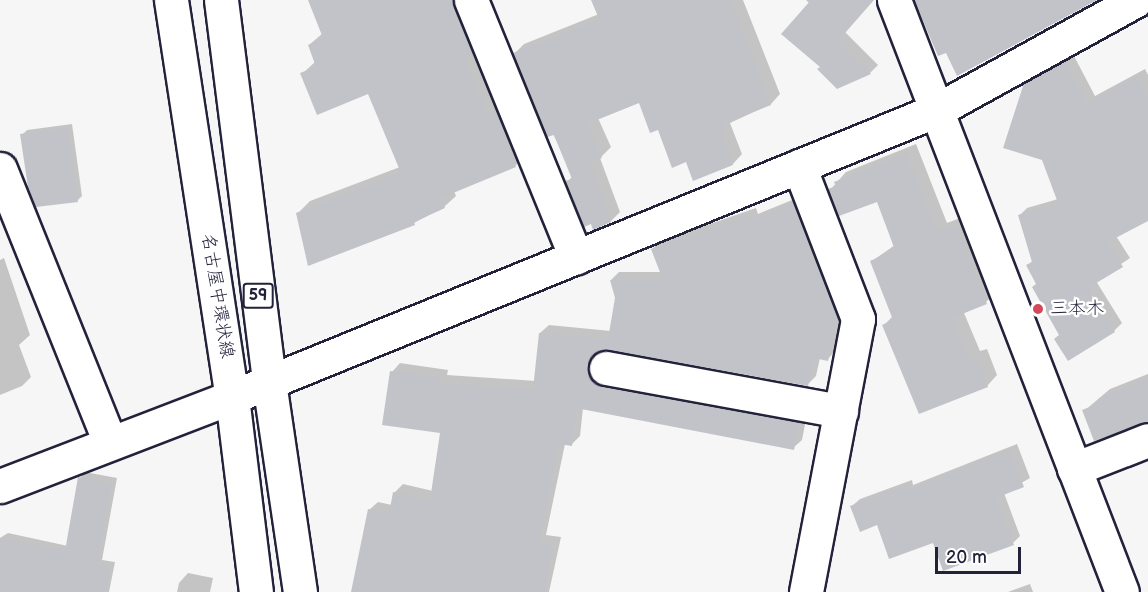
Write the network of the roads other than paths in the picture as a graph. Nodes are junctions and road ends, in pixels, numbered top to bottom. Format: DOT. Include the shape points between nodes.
graph roads {
  1 [pos="171,0"];
  2 [pos="221,0"];
  3 [pos="471,0"];
  4 [pos="894,0"];
  5 [pos="1132,1"];
  6 [pos="937,110"];
  7 [pos="799,166"];
  8 [pos="0,170"];
  9 [pos="576,257"];
  10 [pos="606,368"];
  11 [pos="269,382"];
  12 [pos="232,397"];
  13 [pos="841,411"];
  14 [pos="1148,440"];
  15 [pos="110,443"];
  16 [pos="1074,469"];
  17 [pos="0,486"];
  18 [pos="256,592"];
  19 [pos="300,592"];
  20 [pos="806,592"];
  21 [pos="1122,592"];
  1 -- 12 [label="street, 名古屋中環状線 / 59"];
  2 -- 11 [label="street, 59"];
  3 -- 9 [label="street"];
  4 -- 6 [label="street"];
  5 -- 6 [label="street"];
  6 -- 7 [label="street"];
  6 -- 16 [label="street"];
  7 -- 9 [label="street"];
  7 -- 13 [label="street" via="858,319"];
  8 -- 15 [label="street"];
  9 -- 11 [label="street"];
  10 -- 13 [label="street"];
  11 -- 12 [label="street"];
  11 -- 19 [label="street, 59"];
  12 -- 15 [label="street"];
  12 -- 18 [label="street, 名古屋中環状線 / 59"];
  13 -- 20 [label="street"];
  14 -- 16 [label="street"];
  15 -- 17 [label="street"];
  16 -- 21 [label="street"];
}
